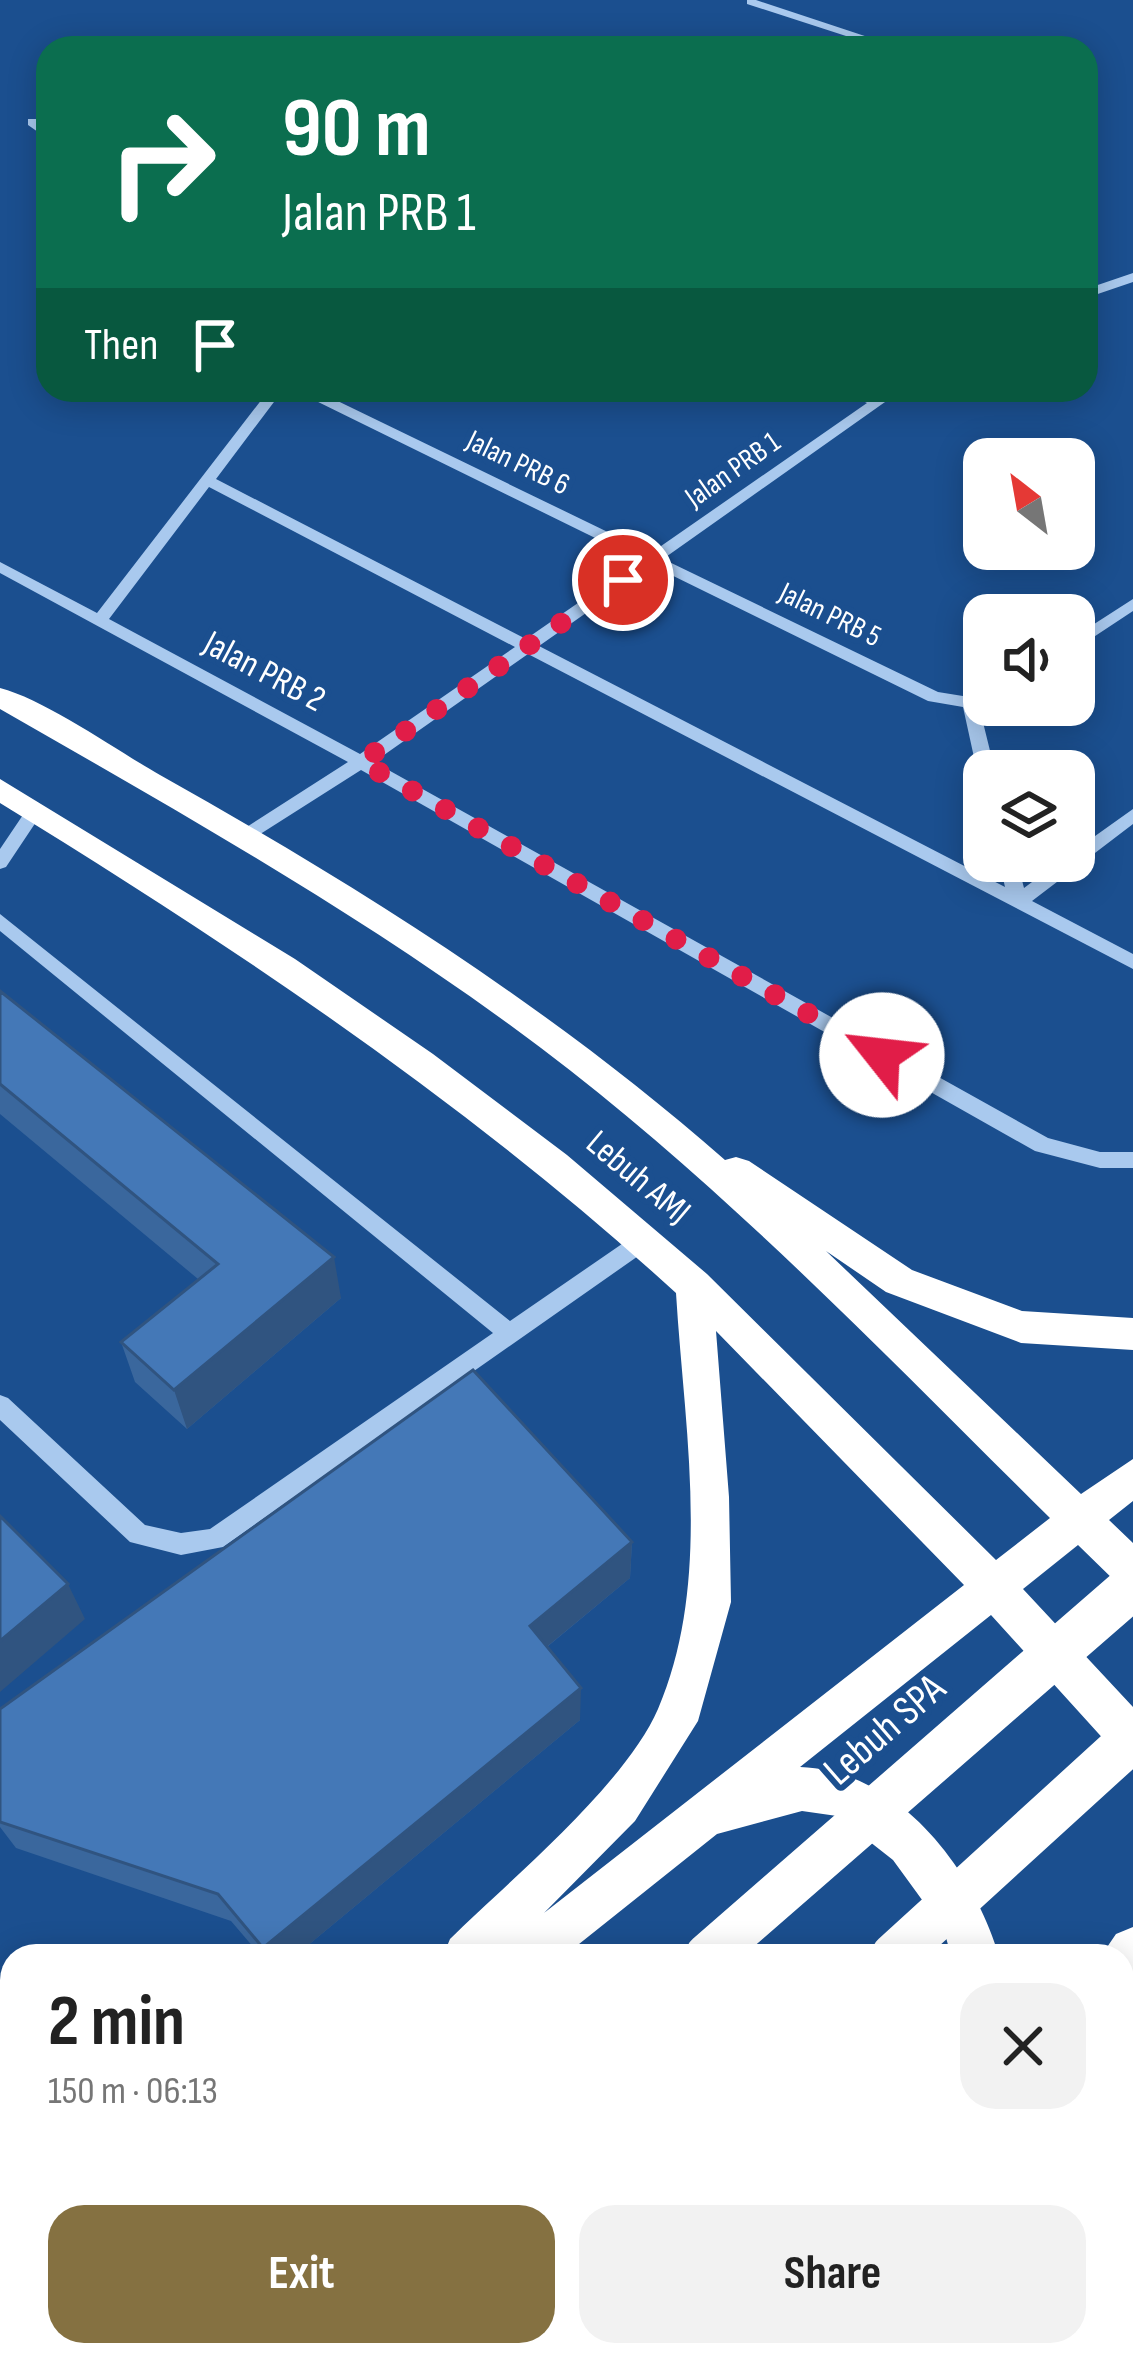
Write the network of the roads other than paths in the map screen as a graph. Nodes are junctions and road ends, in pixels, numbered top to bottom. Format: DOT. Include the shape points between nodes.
graph roads {
  1 [pos="751,2"];
  2 [pos="857,36"];
  3 [pos="32,122"];
  4 [pos="36,125"];
  5 [pos="1133,277"];
  6 [pos="1098,281"];
  7 [pos="1109,285"];
  8 [pos="1098,289"];
  9 [pos="267,402"];
  10 [pos="329,402"];
  11 [pos="875,402"];
  12 [pos="207,480"];
  13 [pos="655,559"];
  14 [pos="0,567"];
  15 [pos="1133,604"];
  16 [pos="99,621"];
  17 [pos="1095,630"];
  18 [pos="527,647"];
  19 [pos="0,697"];
  20 [pos="963,700"];
  21 [pos="361,762"];
  22 [pos="0,789"];
  23 [pos="35,810"];
  24 [pos="1133,815"];
  25 [pos="245,836"];
  26 [pos="1095,844"];
  27 [pos="0,863"];
  28 [pos="1013,882"];
  29 [pos="1045,882"];
  30 [pos="1018,902"];
  31 [pos="0,922"];
  32 [pos="1133,962"];
  33 [pos="629,1099"];
  34 [pos="1133,1160"];
  35 [pos="643,1241"];
  36 [pos="694,1286"];
  37 [pos="507,1332"];
  38 [pos="1133,1334"];
  39 [pos="0,1405"];
  40 [pos="1133,1477"];
  41 [pos="1080,1520"];
  42 [pos="1133,1570"];
  43 [pos="1133,1586"];
  44 [pos="995,1588"];
  45 [pos="1133,1738"];
  46 [pos="700,1820"];
  47 [pos="479,1944"];
  48 [pos="541,1944"];
  49 [pos="722,1944"];
  50 [pos="907,1944"];
  51 [pos="972,1944"];
  1 -- 2 [label="street"];
  3 -- 4 [label="street"];
  5 -- 7 [label="street"];
  6 -- 7 [label="street"];
  7 -- 8 [label="street"];
  9 -- 12 [label="street"];
  10 -- 13 [label="street, Jalan PRB 6"];
  11 -- 13 [label="street, Jalan PRB 1"];
  12 -- 16 [label="street"];
  12 -- 18 [label="street"];
  13 -- 18 [label="street, Jalan PRB 1"];
  13 -- 20 [label="street, Jalan PRB 5" via="934,697"];
  14 -- 16 [label="street, Jalan PRB 2"];
  15 -- 17 [label="street"];
  16 -- 21 [label="street, Jalan PRB 2"];
  18 -- 21 [label="street, Jalan PRB 1"];
  18 -- 30 [label="street"];
  19 -- 25 [label="highway, Lebuh AMJ"];
  21 -- 25 [label="street, Jalan PRB 1"];
  21 -- 34 [label="street, Jalan PRB 2" via="1042,1145"];
  22 -- 23 [label="highway, Lebuh AMJ"];
  23 -- 27 [label="street"];
  23 -- 35 [label="highway, Lebuh AMJ" via="283,963"];
  24 -- 26 [label="street"];
  25 -- 33 [label="highway, Lebuh AMJ" via="500,1000"];
  28 -- 30 [label="street"];
  29 -- 30 [label="street"];
  30 -- 32 [label="street"];
  31 -- 37 [label="street"];
  33 -- 38 [label="highway" via="899,1281 1021,1327"];
  33 -- 41 [label="highway, Lebuh AMJ"];
  35 -- 36 [label="highway, Lebuh AMJ"];
  35 -- 37 [label="street"];
  36 -- 44 [label="highway, Lebuh AMJ"];
  36 -- 47 [label="highway" via="710,1601 676,1721 619,1805"];
  37 -- 39 [label="street" via="215,1539 181,1544 138,1534"];
  40 -- 41 [label="highway"];
  41 -- 42 [label="highway, Lebuh AMJ"];
  41 -- 44 [label="highway"];
  43 -- 49 [label="highway, Lebuh SPA, bridge"];
  44 -- 45 [label="highway, Lebuh AMJ"];
  44 -- 46 [label="highway"];
  45 -- 50 [label="highway, bridge"];
  46 -- 48 [label="highway"];
  46 -- 51 [label="highway" via="802,1789 846,1795 909,1844 964,1918"];
}
